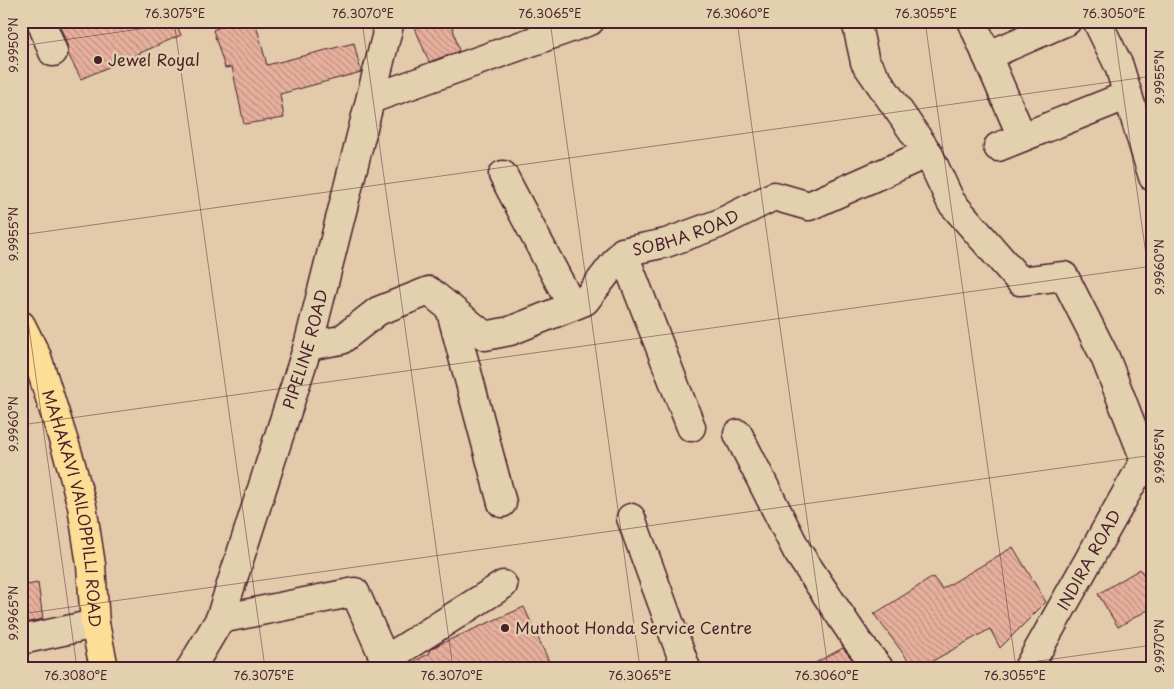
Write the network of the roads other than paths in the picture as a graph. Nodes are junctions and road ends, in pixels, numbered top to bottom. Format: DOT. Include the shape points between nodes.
graph roads {
  1 [pos="41,21"];
  2 [pos="390,21"];
  3 [pos="590,21"];
  4 [pos="856,21"];
  5 [pos="972,21"];
  6 [pos="1067,21"];
  7 [pos="1097,21"];
  8 [pos="53,52"];
  9 [pos="987,56"];
  10 [pos="1128,95"];
  11 [pos="371,99"];
  12 [pos="928,153"];
  13 [pos="503,175"];
  14 [pos="1153,177"];
  15 [pos="623,252"];
  16 [pos="572,306"];
  17 [pos="450,308"];
  18 [pos="21,325"];
  19 [pos="308,346"];
  20 [pos="691,427"];
  21 [pos="738,434"];
  22 [pos="1150,463"];
  23 [pos="502,503"];
  24 [pos="632,518"];
  25 [pos="503,585"];
  26 [pos="220,619"];
  27 [pos="95,624"];
  28 [pos="21,640"];
  29 [pos="378,664"];
  30 [pos="104,668"];
  31 [pos="191,668"];
  32 [pos="686,668"];
  33 [pos="879,668"];
  34 [pos="1028,668"];
  1 -- 8 [label="street"];
  2 -- 11 [label="street, PIPELINE ROAD"];
  3 -- 11 [label="street"];
  4 -- 12 [label="street" via="865,62"];
  5 -- 9 [label="street"];
  6 -- 9 [label="street"];
  7 -- 10 [label="street"];
  9 -- 10 [label="street" via="1010,142"];
  10 -- 14 [label="street"];
  11 -- 19 [label="street, PIPELINE ROAD"];
  12 -- 15 [label="street, SOBHA ROAD" via="809,206 774,196 718,224 674,240"];
  12 -- 22 [label="street" via="951,202 1020,281 1064,276 1105,357"];
  13 -- 16 [label="street"];
  15 -- 16 [label="street, SOBHA ROAD" via="585,301"];
  15 -- 20 [label="street"];
  16 -- 17 [label="street, SOBHA ROAD" via="510,331 485,336"];
  17 -- 19 [label="street, SOBHA ROAD" via="429,291 378,310 340,340"];
  17 -- 23 [label="street"];
  18 -- 27 [label="main road, MAHAKAVI VAILOPPILLI ROAD" via="37,357 82,506"];
  19 -- 26 [label="street, PIPELINE ROAD"];
  21 -- 33 [label="street" via="797,551"];
  22 -- 34 [label="street, INDIRA ROAD"];
  24 -- 32 [label="street"];
  25 -- 29 [label="street"];
  26 -- 29 [label="street" via="355,592"];
  26 -- 31 [label="street, PIPELINE ROAD"];
  27 -- 28 [label="street"];
  27 -- 30 [label="main road, MAHAKAVI VAILOPPILLI ROAD"];
}
